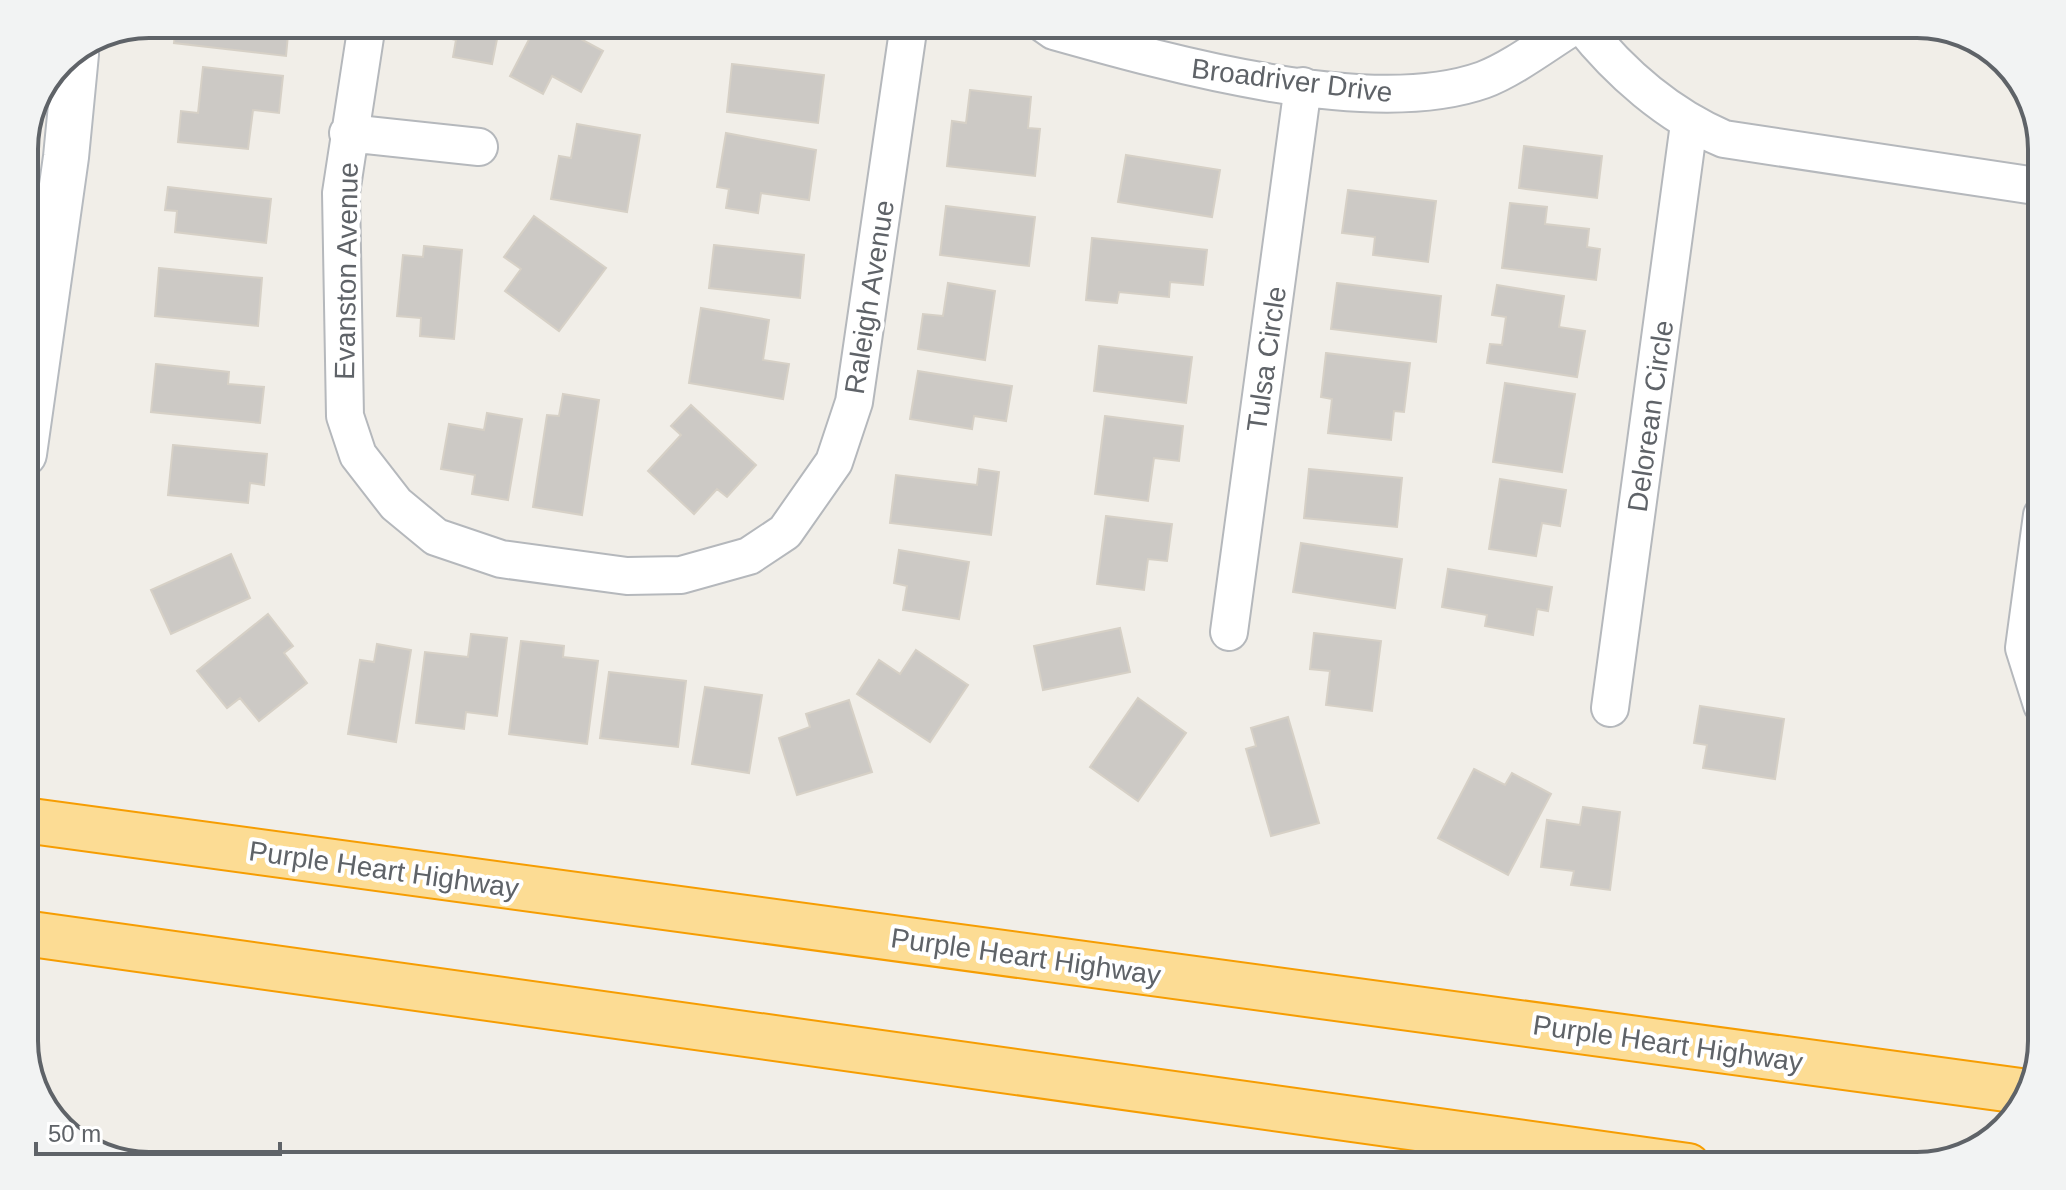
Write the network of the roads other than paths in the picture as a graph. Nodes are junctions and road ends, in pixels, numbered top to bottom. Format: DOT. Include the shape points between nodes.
graph roads {
  1 [pos="365,38"];
  2 [pos="907,38"];
  3 [pos="1079,38"];
  4 [pos="1555,38"];
  5 [pos="1591,38"];
  6 [pos="75,67"];
  7 [pos="1303,86"];
  8 [pos="1689,124"];
  9 [pos="348,133"];
  10 [pos="479,147"];
  11 [pos="2028,185"];
  12 [pos="38,355"];
  13 [pos="396,504"];
  14 [pos="2028,618"];
  15 [pos="1229,632"];
  16 [pos="2028,661"];
  17 [pos="1610,708"];
  18 [pos="38,822"];
  19 [pos="38,935"];
  20 [pos="2016,1090"];
  21 [pos="1588,1152"];
  1 -- 9 [label="street, Evanston Avenue"];
  2 -- 13 [label="street, Raleigh Avenue" via="854,402 834,462 785,532 749,556 681,575 627,576 501,559 436,537"];
  3 -- 7 [label="street, Broadriver Drive" via="1181,66"];
  4 -- 7 [label="street, Broadriver Drive" via="1484,80 1397,96"];
  5 -- 8 [label="street, Broadriver Drive" via="1607,58"];
  6 -- 12 [label="main road"];
  7 -- 15 [label="street, Tulsa Circle"];
  8 -- 11 [label="street, Broadriver Drive" via="1724,139"];
  8 -- 17 [label="street, Delorean Circle"];
  9 -- 10 [label="street"];
  9 -- 13 [label="street, Evanston Avenue" via="341,193 345,416 358,455"];
  14 -- 16 [label="street"];
  18 -- 20 [label="highway, Purple Heart Highway"];
  19 -- 21 [label="highway"];
}
